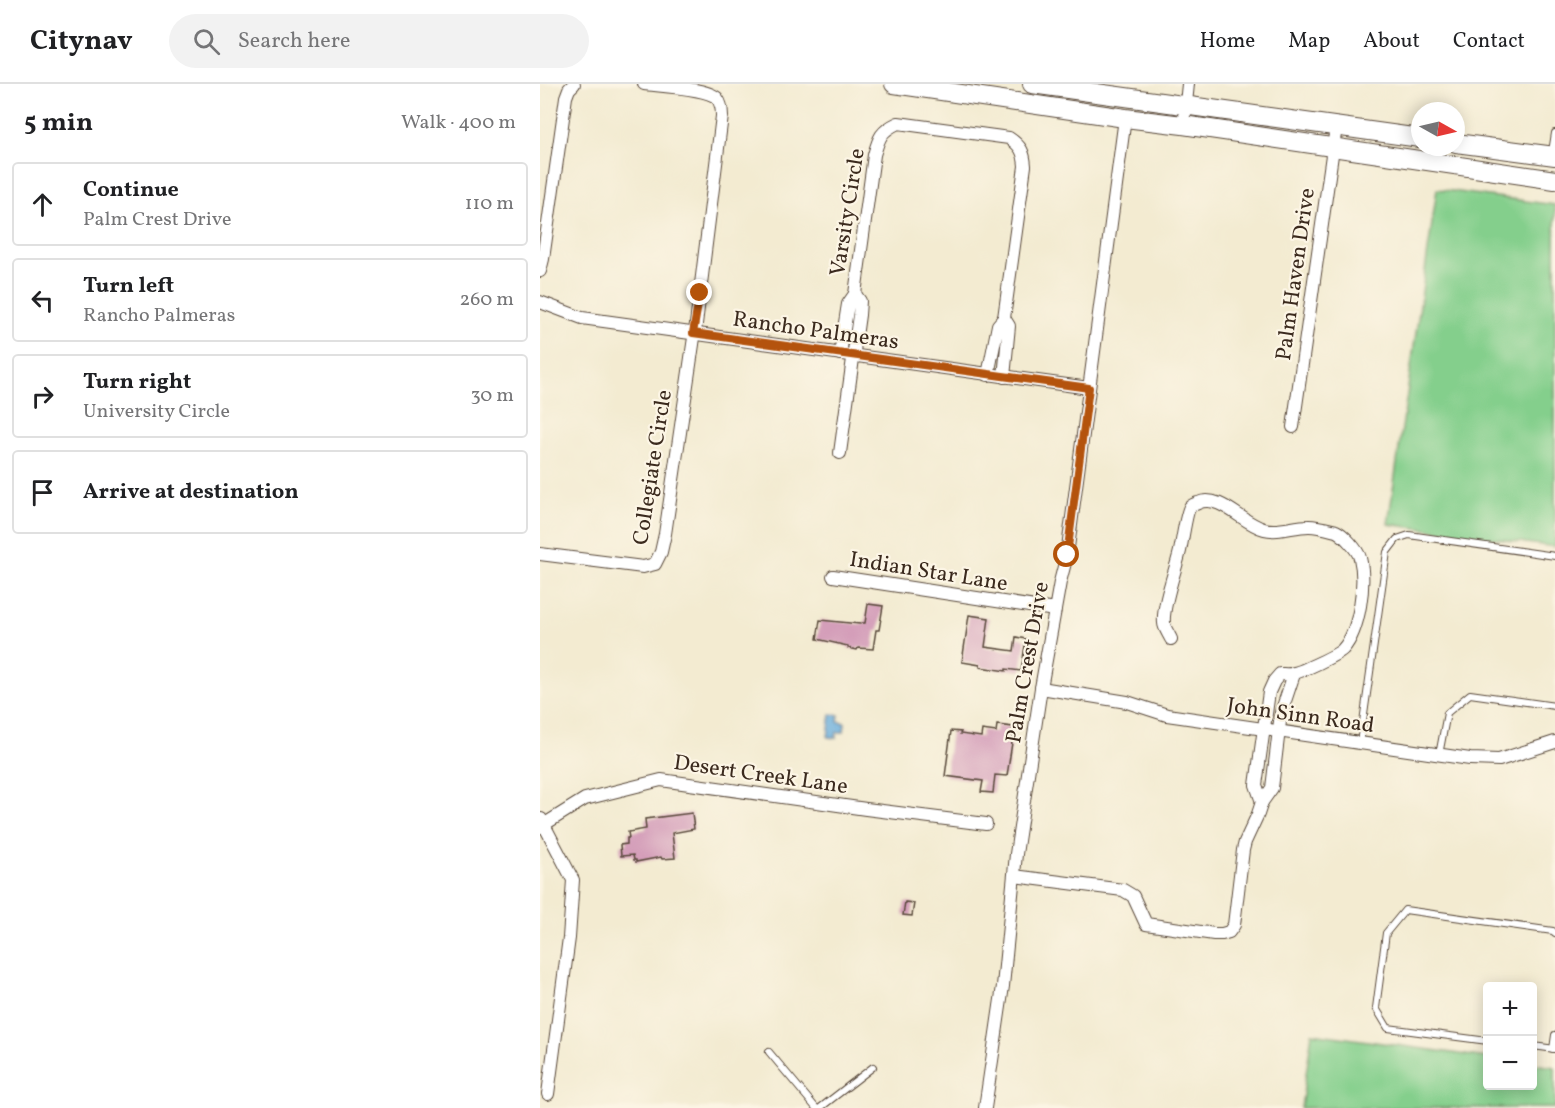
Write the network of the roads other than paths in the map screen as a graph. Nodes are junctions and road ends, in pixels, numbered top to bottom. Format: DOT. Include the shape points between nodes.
graph roads {
  1 [pos="574,84"];
  2 [pos="645,84"];
  3 [pos="894,84"];
  4 [pos="1032,84"];
  5 [pos="1188,84"];
  6 [pos="972,89"];
  7 [pos="1186,105"];
  8 [pos="1125,118"];
  9 [pos="1183,124"];
  10 [pos="1336,127"];
  11 [pos="1555,133"];
  12 [pos="1411,137"];
  13 [pos="1465,144"];
  14 [pos="1333,148"];
  15 [pos="1553,156"];
  16 [pos="1555,180"];
  17 [pos="540,271"];
  18 [pos="540,302"];
  19 [pos="852,319"];
  20 [pos="693,333"];
  21 [pos="1002,340"];
  22 [pos="840,354"];
  23 [pos="854,356"];
  24 [pos="988,375"];
  25 [pos="1004,377"];
  26 [pos="1089,388"];
  27 [pos="1293,428"];
  28 [pos="840,453"];
  29 [pos="540,554"];
  30 [pos="1555,556"];
  31 [pos="833,576"];
  32 [pos="1055,610"];
  33 [pos="1171,639"];
  34 [pos="1294,674"];
  35 [pos="1041,688"];
  36 [pos="1269,693"];
  37 [pos="1286,699"];
  38 [pos="1555,706"];
  39 [pos="1264,730"];
  40 [pos="1280,732"];
  41 [pos="1555,742"];
  42 [pos="1360,744"];
  43 [pos="1439,755"];
  44 [pos="1258,773"];
  45 [pos="1274,775"];
  46 [pos="1262,802"];
  47 [pos="542,823"];
  48 [pos="986,824"];
  49 [pos="1014,876"];
  50 [pos="1555,933"];
  51 [pos="1555,1035"];
  52 [pos="1483,1040"];
  53 [pos="1537,1047"];
  54 [pos="1554,1049"];
  55 [pos="769,1052"];
  56 [pos="873,1067"];
  57 [pos="548,1094"];
  58 [pos="818,1108"];
  59 [pos="986,1108"];
  1 -- 17 [label="street" via="566,98"];
  2 -- 20 [label="street" via="707,92 717,98 722,108"];
  3 -- 6 [label="main road"];
  4 -- 7 [label="main road"];
  5 -- 7 [label="street"];
  6 -- 8 [label="main road"];
  7 -- 9 [label="street"];
  7 -- 10 [label="main road"];
  8 -- 9 [label="main road"];
  8 -- 26 [label="street, Palm Crest Drive"];
  9 -- 14 [label="main road"];
  10 -- 12 [label="main road"];
  10 -- 14 [label="street, Palm Haven Drive"];
  11 -- 15 [label="lane"];
  13 -- 15 [label="main road"];
  14 -- 16 [label="main road"];
  14 -- 27 [label="street, Palm Haven Drive"];
  18 -- 20 [label="street, Rancho Palmeras" via="582,318"];
  19 -- 21 [label="street, Varsity Circle" via="860,301 855,294 874,155 885,129 898,123 1010,138 1020,145 1025,166 1004,318 1010,326"];
  19 -- 22 [label="street, Varsity Circle"];
  19 -- 23 [label="street, Varsity Circle"];
  20 -- 22 [label="street, Rancho Palmeras"];
  20 -- 29 [label="street, Collegiate Circle" via="665,534 655,564 643,567"];
  21 -- 24 [label="street, Varsity Circle"];
  21 -- 25 [label="street, Varsity Circle"];
  22 -- 23 [label="street, Rancho Palmeras"];
  23 -- 24 [label="street, Rancho Palmeras"];
  23 -- 28 [label="street, Varsity Circle"];
  24 -- 25 [label="street, Rancho Palmeras"];
  25 -- 26 [label="street, Rancho Palmeras"];
  26 -- 32 [label="street, Palm Crest Drive" via="1067,555"];
  30 -- 42 [label="lane" via="1409,535 1397,539 1387,552"];
  31 -- 32 [label="street, Indian Star Lane"];
  32 -- 35 [label="street, Palm Crest Drive"];
  33 -- 34 [label="street" via="1164,624 1166,607 1190,507 1210,501 1262,529 1308,526 1337,532 1360,556 1358,618 1341,652"];
  34 -- 36 [label="street" via="1280,674"];
  34 -- 37 [label="street"];
  35 -- 39 [label="street, John Sinn Road" via="1127,702 1167,715"];
  35 -- 49 [label="street, Palm Crest Drive"];
  36 -- 37 [label="lane"];
  36 -- 39 [label="street"];
  37 -- 40 [label="street"];
  38 -- 43 [label="lane" via="1470,694 1447,713"];
  39 -- 40 [label="street, John Sinn Road"];
  39 -- 44 [label="street"];
  40 -- 42 [label="street, John Sinn Road"];
  40 -- 45 [label="street"];
  41 -- 43 [label="street, John Sinn Road" via="1499,760"];
  42 -- 43 [label="street, John Sinn Road"];
  44 -- 45 [label="lane"];
  44 -- 46 [label="street" via="1256,785"];
  45 -- 46 [label="street" via="1272,788"];
  46 -- 49 [label="street" via="1245,842 1237,915 1229,932 1214,934 1146,924 1133,896 1123,890"];
  47 -- 48 [label="street, Desert Creek Lane" via="585,799 661,780"];
  47 -- 57 [label="street" via="573,880"];
  49 -- 59 [label="street, Palm Crest Drive"];
  50 -- 52 [label="lane" via="1405,910 1386,933 1376,1008 1388,1028"];
  51 -- 54 [label="lane"];
  53 -- 54 [label="lane"];
  55 -- 58 [label="lane"];
  56 -- 58 [label="lane"];
}
